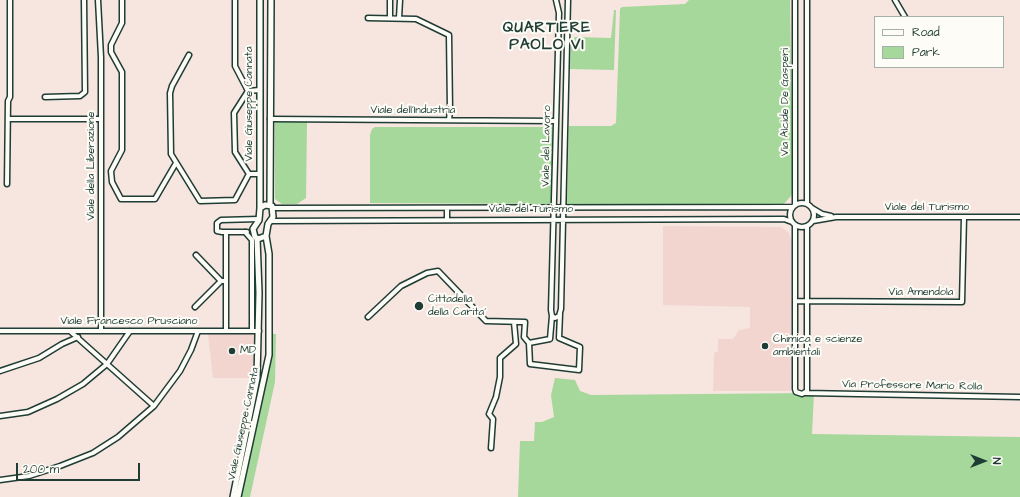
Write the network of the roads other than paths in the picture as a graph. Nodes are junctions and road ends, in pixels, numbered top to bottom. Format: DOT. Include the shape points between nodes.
graph roads {
  1 [pos="10,0"];
  2 [pos="84,0"];
  3 [pos="98,0"];
  4 [pos="122,0"];
  5 [pos="234,0"];
  6 [pos="260,0"];
  7 [pos="271,0"];
  8 [pos="390,0"];
  9 [pos="400,0"];
  10 [pos="556,0"];
  11 [pos="568,0"];
  12 [pos="795,0"];
  13 [pos="808,0"];
  14 [pos="896,0"];
  15 [pos="904,16"];
  16 [pos="368,18"];
  17 [pos="390,18"];
  18 [pos="400,18"];
  19 [pos="189,55"];
  20 [pos="248,90"];
  21 [pos="260,90"];
  22 [pos="46,97"];
  23 [pos="101,118"];
  24 [pos="270,118"];
  25 [pos="8,119"];
  26 [pos="448,120"];
  27 [pos="556,121"];
  28 [pos="176,164"];
  29 [pos="249,174"];
  30 [pos="260,174"];
  31 [pos="101,175"];
  32 [pos="111,175"];
  33 [pos="8,184"];
  34 [pos="806,203"];
  35 [pos="794,205"];
  36 [pos="271,207"];
  37 [pos="260,208"];
  38 [pos="447,208"];
  39 [pos="555,208"];
  40 [pos="563,208"];
  41 [pos="812,208"];
  42 [pos="336,209"];
  43 [pos="836,217"];
  44 [pos="964,217"];
  45 [pos="1019,217"];
  46 [pos="259,219"];
  47 [pos="447,219"];
  48 [pos="554,219"];
  49 [pos="563,219"];
  50 [pos="270,220"];
  51 [pos="336,220"];
  52 [pos="813,221"];
  53 [pos="793,223"];
  54 [pos="807,226"];
  55 [pos="226,232"];
  56 [pos="245,232"];
  57 [pos="253,233"];
  58 [pos="266,236"];
  59 [pos="257,238"];
  60 [pos="196,255"];
  61 [pos="221,281"];
  62 [pos="226,281"];
  63 [pos="807,301"];
  64 [pos="795,302"];
  65 [pos="195,307"];
  66 [pos="560,314"];
  67 [pos="552,316"];
  68 [pos="368,317"];
  69 [pos="514,322"];
  70 [pos="71,331"];
  71 [pos="101,331"];
  72 [pos="130,331"];
  73 [pos="198,331"];
  74 [pos="226,331"];
  75 [pos="252,331"];
  76 [pos="0,332"];
  77 [pos="259,332"];
  78 [pos="78,338"];
  79 [pos="529,343"];
  80 [pos="107,364"];
  81 [pos="0,371"];
  82 [pos="804,393"];
  83 [pos="1020,397"];
  84 [pos="154,406"];
  85 [pos="0,416"];
  86 [pos="491,448"];
  87 [pos="0,480"];
  88 [pos="233,497"];
  89 [pos="238,497"];
  1 -- 25 [label="street"];
  2 -- 22 [label="street" via="84,92 80,96"];
  3 -- 23 [label="street, Viale della Liberazione"];
  4 -- 32 [label="street" via="122,23 111,45 111,52 122,72 122,150"];
  5 -- 20 [label="street" via="234,66"];
  6 -- 21 [label="street, Viale Giuseppe Cannata"];
  7 -- 24 [label="street, Viale Giuseppe Cannata"];
  8 -- 17 [label="street"];
  9 -- 18 [label="street"];
  10 -- 27 [label="street, Viale del Lavoro" via="559,13"];
  11 -- 40 [label="street, Viale del Lavoro"];
  12 -- 35 [label="street, Via Alcide De Gasperi"];
  13 -- 34 [label="street, Via Alcide De Gasperi"];
  14 -- 15 [label="street"];
  16 -- 17 [label="street"];
  17 -- 18 [label="street"];
  18 -- 26 [label="street" via="416,19 449,35"];
  19 -- 28 [label="street" via="170,93 171,154"];
  20 -- 21 [label="street"];
  20 -- 29 [label="street" via="234,113 235,152"];
  21 -- 30 [label="street, Viale Giuseppe Cannata"];
  23 -- 25 [label="street"];
  23 -- 31 [label="street, Viale della Liberazione"];
  24 -- 26 [label="street, Viale dell'Industria"];
  24 -- 36 [label="street, Viale Giuseppe Cannata"];
  25 -- 33 [label="street"];
  26 -- 27 [label="street, Viale dell'Industria"];
  27 -- 39 [label="street, Viale del Lavoro"];
  28 -- 29 [label="street" via="200,201 234,200"];
  28 -- 32 [label="street" via="155,199 121,199"];
  29 -- 30 [label="street"];
  30 -- 37 [label="street, Viale Giuseppe Cannata"];
  31 -- 32 [label="street"];
  31 -- 71 [label="street, Viale della Liberazione"];
  34 -- 35 [label="street"];
  34 -- 41 [label="street"];
  35 -- 40 [label="street, Viale del Turismo"];
  35 -- 53 [label="street" via="790,214"];
  36 -- 37 [label="street" via="265,205"];
  36 -- 42 [label="street, Viale del Turismo"];
  36 -- 50 [label="street, Viale Giuseppe Cannata" via="274,213"];
  37 -- 46 [label="street, Viale Giuseppe Cannata"];
  38 -- 39 [label="street, Viale del Turismo"];
  38 -- 42 [label="street, Viale del Turismo"];
  38 -- 47 [label="street"];
  39 -- 40 [label="street, Viale del Turismo"];
  39 -- 48 [label="street, Viale del Lavoro"];
  40 -- 49 [label="street, Viale del Lavoro"];
  41 -- 43 [label="street, Viale del Turismo" via="822,214"];
  41 -- 52 [label="street"];
  42 -- 51 [label="street"];
  43 -- 44 [label="street, Viale del Turismo"];
  43 -- 52 [label="street, Viale del Turismo"];
  44 -- 45 [label="street, Viale del Turismo"];
  44 -- 63 [label="street, Via Amendola" via="962,302"];
  46 -- 55 [label="street" via="221,220 217,223 217,231"];
  46 -- 57 [label="street, Viale Giuseppe Cannata"];
  47 -- 48 [label="street, Viale del Turismo"];
  47 -- 51 [label="street, Viale del Turismo"];
  48 -- 49 [label="street, Viale del Turismo"];
  48 -- 67 [label="street, Viale del Lavoro"];
  49 -- 53 [label="street, Viale del Turismo" via="784,219"];
  49 -- 66 [label="street, Viale del Lavoro"];
  50 -- 51 [label="street, Viale del Turismo"];
  50 -- 58 [label="street, Viale Giuseppe Cannata"];
  52 -- 54 [label="street"];
  53 -- 54 [label="street" via="801,227"];
  53 -- 64 [label="street"];
  54 -- 63 [label="street"];
  55 -- 56 [label="street"];
  55 -- 62 [label="street"];
  56 -- 57 [label="street"];
  56 -- 75 [label="street" via="252,240"];
  57 -- 59 [label="street"];
  58 -- 59 [label="street"];
  58 -- 89 [label="street, Viale Giuseppe Cannata" via="269,254 269,355"];
  59 -- 77 [label="street, Viale Giuseppe Cannata"];
  60 -- 61 [label="street"];
  61 -- 62 [label="street"];
  61 -- 65 [label="street"];
  62 -- 74 [label="street"];
  63 -- 64 [label="street, Via Amendola"];
  63 -- 82 [label="street" via="807,388"];
  64 -- 82 [label="street" via="795,389 799,394"];
  66 -- 67 [label="street" via="555,318"];
  66 -- 79 [label="street, Viale del Lavoro" via="559,338 580,347 579,370 530,364"];
  67 -- 79 [label="street, Viale del Lavoro" via="550,339"];
  68 -- 69 [label="street" via="401,286 427,272 438,271 486,321"];
  69 -- 79 [label="street" via="524,322 524,337"];
  69 -- 86 [label="street" via="516,344 500,358 500,377 489,414 493,419"];
  70 -- 71 [label="street, Viale Francesco Prusciano"];
  70 -- 76 [label="street, Viale Francesco Prusciano"];
  70 -- 78 [label="street"];
  71 -- 72 [label="street, Viale Francesco Prusciano"];
  72 -- 73 [label="street, Viale Francesco Prusciano"];
  72 -- 80 [label="street"];
  73 -- 74 [label="street, Viale Francesco Prusciano"];
  73 -- 84 [label="street" via="180,371"];
  74 -- 75 [label="street, Viale Francesco Prusciano"];
  75 -- 77 [label="street, Viale Francesco Prusciano"];
  77 -- 88 [label="street, Viale Giuseppe Cannata" via="257,378"];
  78 -- 80 [label="street"];
  78 -- 81 [label="street" via="39,358"];
  80 -- 84 [label="street"];
  80 -- 85 [label="street" via="83,384 58,399 28,412"];
  82 -- 83 [label="street, Via Professore Mario Rolla"];
  84 -- 87 [label="street" via="118,436 92,453 29,476"];
}
